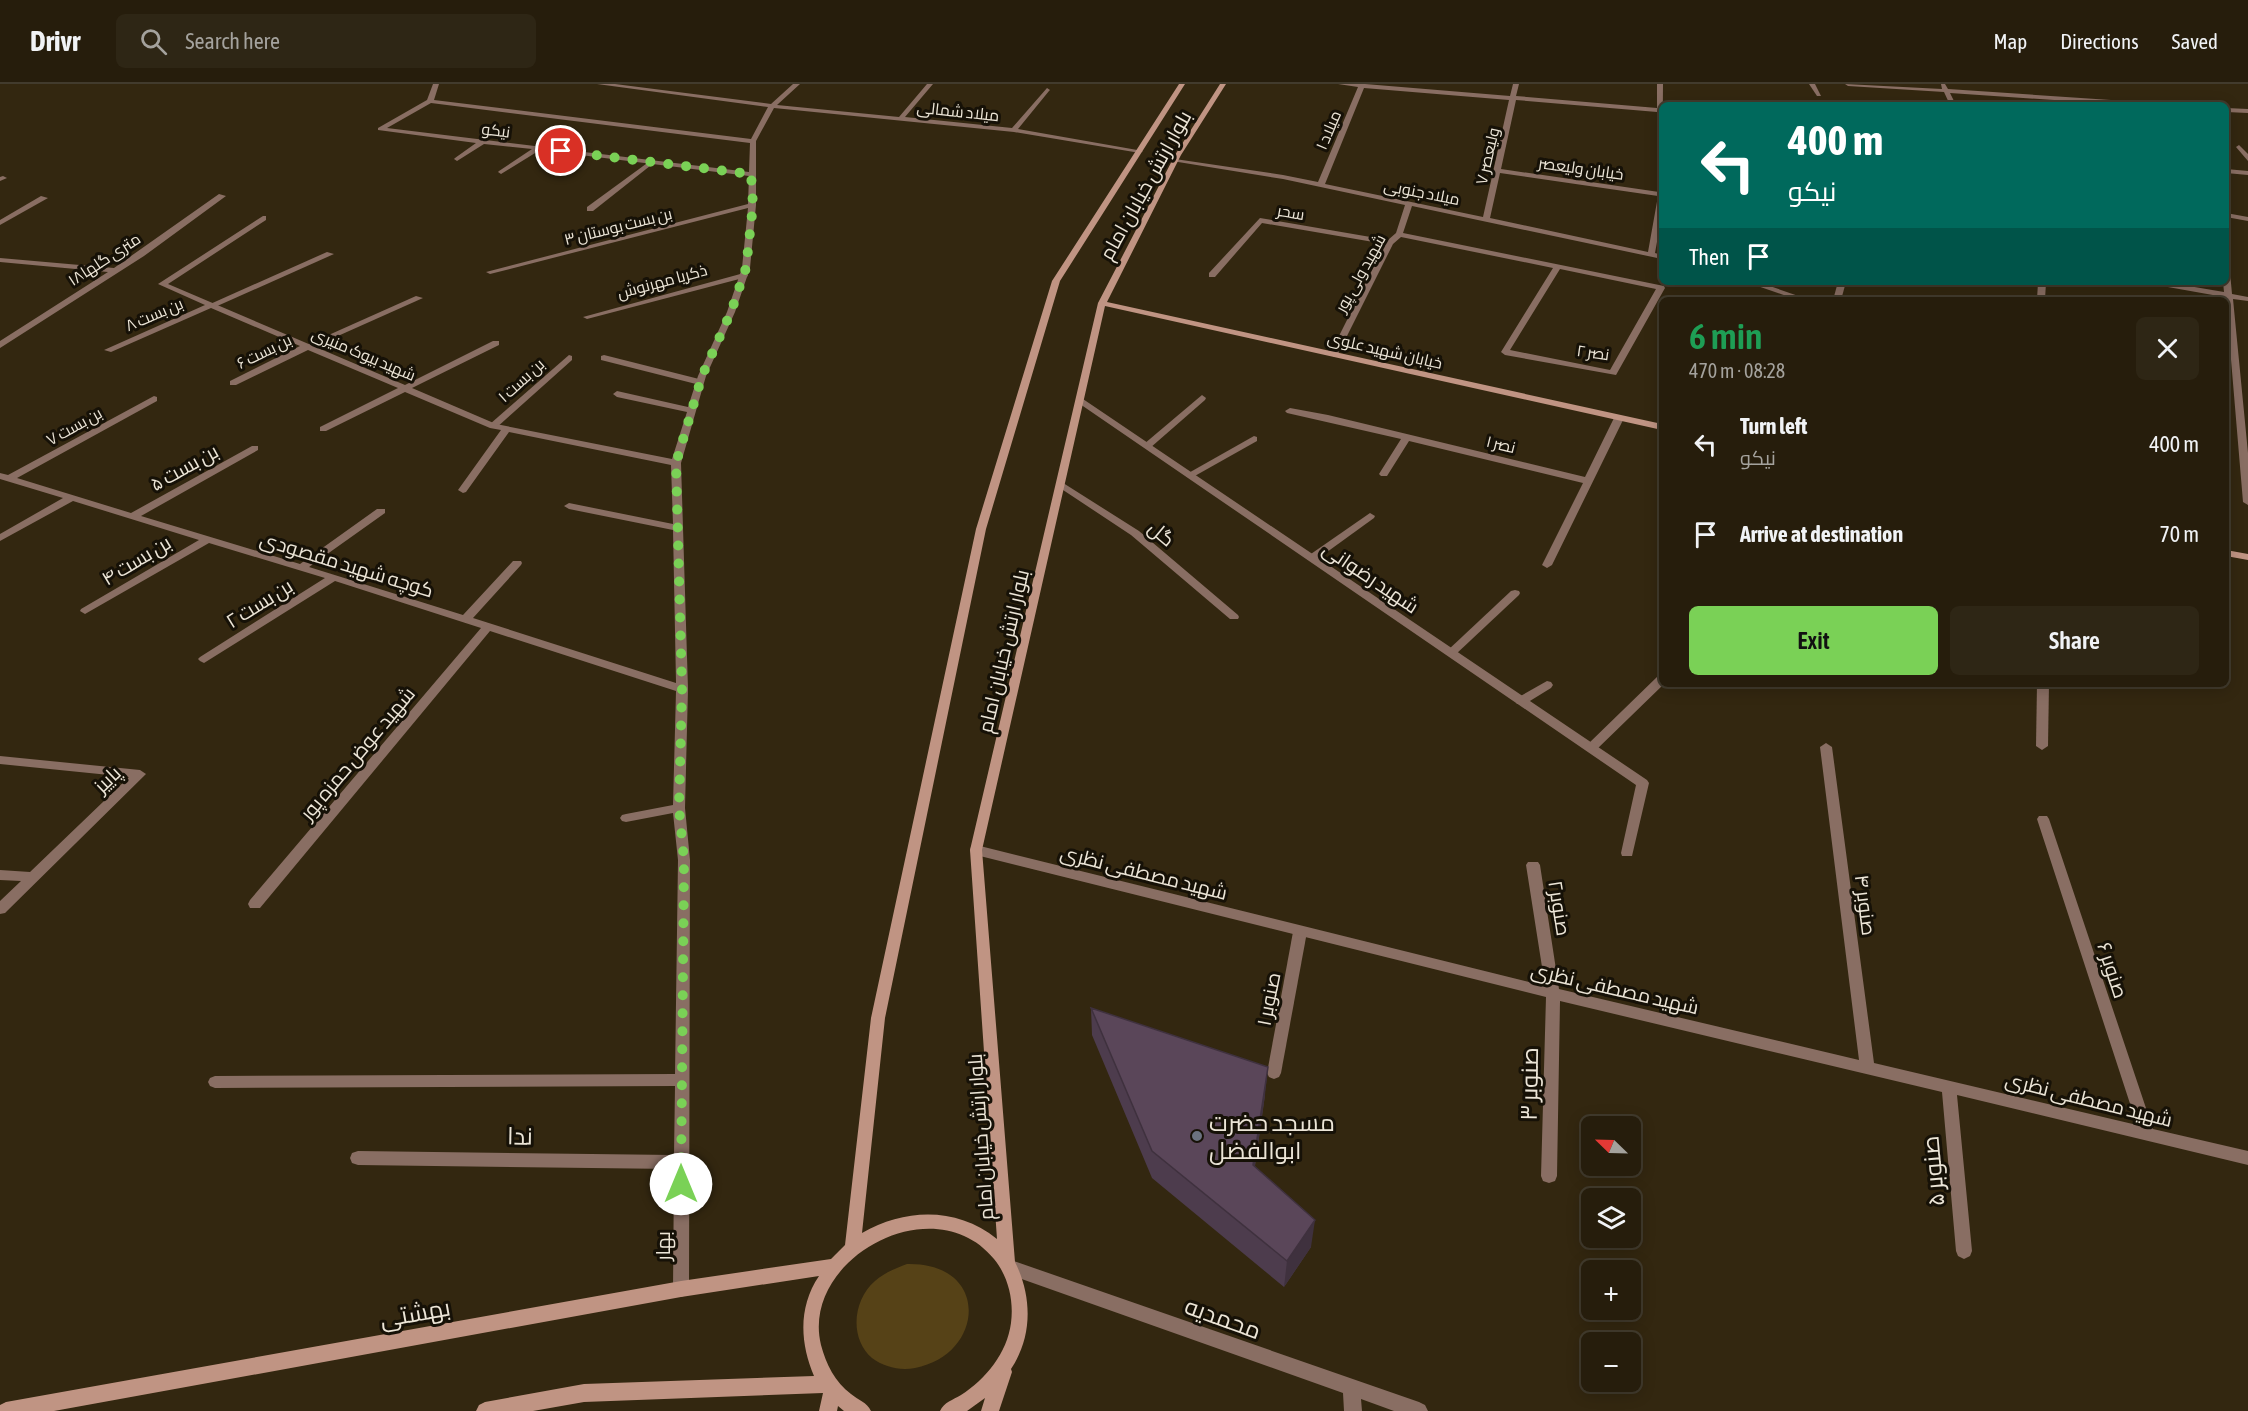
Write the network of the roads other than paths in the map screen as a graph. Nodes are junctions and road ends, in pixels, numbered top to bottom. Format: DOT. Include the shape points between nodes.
graph roads {
  1 [pos="436,84"];
  2 [pos="600,84"];
  3 [pos="797,84"];
  4 [pos="930,84"];
  5 [pos="1182,84"];
  6 [pos="1223,84"];
  7 [pos="1341,84"];
  8 [pos="1516,84"];
  9 [pos="1660,84"];
  10 [pos="1812,84"];
  11 [pos="1848,84"];
  12 [pos="1942,84"];
  13 [pos="1362,85"];
  14 [pos="1047,90"];
  15 [pos="1947,91"];
  16 [pos="1819,95"];
  17 [pos="1514,98"];
  18 [pos="430,101"];
  19 [pos="1661,102"];
  20 [pos="1952,102"];
  21 [pos="2073,102"];
  22 [pos="772,106"];
  23 [pos="1659,110"];
  24 [pos="2229,110"];
  25 [pos="2248,111"];
  26 [pos="900,119"];
  27 [pos="1014,130"];
  28 [pos="753,141"];
  29 [pos="482,142"];
  30 [pos="2240,147"];
  31 [pos="539,148"];
  32 [pos="1140,152"];
  33 [pos="457,159"];
  34 [pos="2248,159"];
  35 [pos="1175,161"];
  36 [pos="652,162"];
  37 [pos="1497,171"];
  38 [pos="2229,171"];
  39 [pos="501,172"];
  40 [pos="2248,173"];
  41 [pos="751,174"];
  42 [pos="1320,186"];
  43 [pos="1659,193"];
  44 [pos="222,196"];
  45 [pos="44,198"];
  46 [pos="753,205"];
  47 [pos="1409,205"];
  48 [pos="590,209"];
  49 [pos="1659,210"];
  50 [pos="2229,216"];
  51 [pos="263,218"];
  52 [pos="2248,219"];
  53 [pos="1486,220"];
  54 [pos="0,223"];
  55 [pos="1399,234"];
  56 [pos="1390,243"];
  57 [pos="330,254"];
  58 [pos="1651,254"];
  59 [pos="1659,256"];
  60 [pos="0,260"];
  61 [pos="1558,266"];
  62 [pos="114,270"];
  63 [pos="490,272"];
  64 [pos="744,275"];
  65 [pos="1212,275"];
  66 [pos="1759,285"];
  67 [pos="2168,285"];
  68 [pos="2228,285"];
  69 [pos="2229,296"];
  70 [pos="1797,297"];
  71 [pos="419,298"];
  72 [pos="2248,299"];
  73 [pos="1102,303"];
  74 [pos="212,305"];
  75 [pos="587,317"];
  76 [pos="496,343"];
  77 [pos="0,345"];
  78 [pos="308,346"];
  79 [pos="108,350"];
  80 [pos="1334,354"];
  81 [pos="569,357"];
  82 [pos="604,358"];
  83 [pos="700,382"];
  84 [pos="233,383"];
  85 [pos="406,388"];
  86 [pos="617,394"];
  87 [pos="1202,398"];
  88 [pos="154,399"];
  89 [pos="1080,400"];
  90 [pos="692,410"];
  91 [pos="1290,411"];
  92 [pos="1619,418"];
  93 [pos="493,426"];
  94 [pos="1659,426"];
  95 [pos="323,429"];
  96 [pos="507,429"];
  97 [pos="1407,437"];
  98 [pos="1254,439"];
  99 [pos="1147,446"];
  100 [pos="255,448"];
  101 [pos="676,463"];
  102 [pos="1384,474"];
  103 [pos="1190,475"];
  104 [pos="4,478"];
  105 [pos="1588,481"];
  106 [pos="1060,484"];
  107 [pos="463,490"];
  108 [pos="71,498"];
  109 [pos="2248,502"];
  110 [pos="569,506"];
  111 [pos="381,511"];
  112 [pos="1370,516"];
  113 [pos="130,517"];
  114 [pos="679,528"];
  115 [pos="0,538"];
  116 [pos="206,540"];
  117 [pos="2229,554"];
  118 [pos="2248,557"];
  119 [pos="1312,558"];
  120 [pos="517,563"];
  121 [pos="1547,565"];
  122 [pos="301,568"];
  123 [pos="333,578"];
  124 [pos="1515,593"];
  125 [pos="85,611"];
  126 [pos="1234,617"];
  127 [pos="465,620"];
  128 [pos="488,627"];
  129 [pos="1451,652"];
  130 [pos="204,659"];
  131 [pos="1659,682"];
  132 [pos="1547,685"];
  133 [pos="2043,687"];
  134 [pos="682,689"];
  135 [pos="1521,701"];
  136 [pos="2042,746"];
  137 [pos="1826,747"];
  138 [pos="1591,748"];
  139 [pos="0,760"];
  140 [pos="679,808"];
  141 [pos="626,818"];
  142 [pos="2043,819"];
  143 [pos="976,850"];
  144 [pos="1627,853"];
  145 [pos="1533,865"];
  146 [pos="0,875"];
  147 [pos="33,877"];
  148 [pos="255,904"];
  149 [pos="0,909"];
  150 [pos="1300,932"];
  151 [pos="1553,994"];
  152 [pos="1867,1067"];
  153 [pos="1274,1073"];
  154 [pos="681,1080"];
  155 [pos="215,1082"];
  156 [pos="1949,1086"];
  157 [pos="2147,1133"];
  158 [pos="358,1158"];
  159 [pos="2248,1158"];
  160 [pos="681,1162"];
  161 [pos="1549,1176"];
  162 [pos="853,1246"];
  163 [pos="1964,1251"];
  164 [pos="1009,1265"];
  165 [pos="833,1266"];
  166 [pos="681,1289"];
  167 [pos="1005,1365"];
  168 [pos="830,1387"];
  169 [pos="1352,1389"];
  170 [pos="6,1411"];
  171 [pos="484,1411"];
  172 [pos="828,1411"];
  173 [pos="862,1411"];
  174 [pos="949,1411"];
  175 [pos="990,1411"];
  176 [pos="1353,1411"];
  177 [pos="1419,1411"];
  1 -- 18 [label="street"];
  2 -- 22 [label="street, میلاد شمالی"];
  3 -- 22 [label="street"];
  4 -- 26 [label="street"];
  5 -- 32 [label="main road, بلوار ارتش خیابان امام"];
  6 -- 35 [label="main road, بلوار ارتش خیابان امام"];
  7 -- 13 [label="street"];
  8 -- 17 [label="street, ولیعصر ۷"];
  9 -- 19 [label="street"];
  10 -- 16 [label="street"];
  11 -- 15 [label="street"];
  12 -- 15 [label="street"];
  13 -- 17 [label="street"];
  13 -- 42 [label="street, میلاد ۱"];
  14 -- 27 [label="street"];
  15 -- 20 [label="street"];
  15 -- 21 [label="street"];
  17 -- 23 [label="street"];
  17 -- 37 [label="street, ولیعصر ۷"];
  18 -- 28 [label="street"];
  18 -- 29 [label="street, نیکو" via="380,129"];
  22 -- 26 [label="street, میلاد شمالی"];
  22 -- 28 [label="street, بهار"];
  24 -- 25 [label="street"];
  26 -- 27 [label="street, میلاد شمالی"];
  27 -- 32 [label="street, میلاد شمالی"];
  28 -- 41 [label="street, بهار"];
  29 -- 31 [label="street, نیکو"];
  29 -- 33 [label="street"];
  30 -- 34 [label="street"];
  31 -- 36 [label="street, نیکو"];
  31 -- 39 [label="street"];
  32 -- 162 [label="main road, بلوار ارتش خیابان امام" via="1056,281 981,529 878,1018"];
  35 -- 42 [label="street, میلاد جنوبی"];
  35 -- 73 [label="main road, بلوار ارتش خیابان امام"];
  36 -- 41 [label="street, نیکو"];
  36 -- 48 [label="street"];
  37 -- 43 [label="street, خیابان ولیعصر"];
  37 -- 53 [label="street, ولیعصر ۷"];
  38 -- 40 [label="street"];
  41 -- 46 [label="street, بهار"];
  42 -- 47 [label="street, میلاد جنوبی"];
  44 -- 62 [label="street, ۱۸متری گلها"];
  45 -- 54 [label="street"];
  46 -- 63 [label="street, بن بست بوستان ۳"];
  46 -- 64 [label="street, بهار"];
  47 -- 53 [label="street, میلاد جنوبی"];
  47 -- 55 [label="street, شهید ولی پور"];
  49 -- 58 [label="street"];
  50 -- 52 [label="street"];
  51 -- 74 [label="street, شهید بیوک منیری" via="162,284"];
  53 -- 58 [label="street, میلاد جنوبی"];
  55 -- 56 [label="street, شهید ولی پور"];
  55 -- 61 [label="street, نصر ۲"];
  56 -- 65 [label="street, سحر" via="1260,220"];
  56 -- 80 [label="street, شهید ولی پور"];
  57 -- 74 [label="street"];
  58 -- 59 [label="street, میلاد جنوبی"];
  60 -- 62 [label="street"];
  61 -- 61 [label="street, نصر ۲" via="1505,352 1613,373 1661,288"];
  62 -- 77 [label="street, ۱۸متری گلها"];
  64 -- 75 [label="street, ذکریا مهرنوش"];
  64 -- 83 [label="street, بهار"];
  66 -- 70 [label="street"];
  67 -- 69 [label="street"];
  68 -- 69 [label="street"];
  69 -- 72 [label="street"];
  69 -- 109 [label="street"];
  71 -- 78 [label="street"];
  73 -- 80 [label="main road, خیابان شهید علوی"];
  73 -- 89 [label="main road, بلوار ارتش خیابان امام"];
  74 -- 78 [label="street, شهید بیوک منیری"];
  74 -- 79 [label="street, بن بست ۸"];
  76 -- 85 [label="street"];
  78 -- 84 [label="street, بن بست ۶"];
  78 -- 85 [label="street, شهید بیوک منیری"];
  80 -- 92 [label="main road, خیابان شهید علوی"];
  81 -- 93 [label="street, بن بست ۱"];
  82 -- 83 [label="street"];
  83 -- 90 [label="street, بهار"];
  85 -- 93 [label="street, شهید بیوک منیری"];
  85 -- 95 [label="street"];
  86 -- 90 [label="street"];
  87 -- 99 [label="street"];
  88 -- 104 [label="street, بن بست ۷"];
  89 -- 99 [label="street, شهید رضوانی"];
  89 -- 106 [label="main road, بلوار ارتش خیابان امام"];
  90 -- 101 [label="street, بهار"];
  91 -- 97 [label="street, نصر ۱"];
  92 -- 94 [label="main road, خیابان شهید علوی"];
  92 -- 105 [label="street"];
  93 -- 96 [label="street, شهید بیوک منیری"];
  96 -- 101 [label="street, شهید بیوک منیری"];
  96 -- 107 [label="street"];
  97 -- 102 [label="street"];
  97 -- 105 [label="street, نصر ۱"];
  98 -- 103 [label="street"];
  99 -- 103 [label="street, شهید رضوانی"];
  100 -- 113 [label="street, بن بست ۵"];
  101 -- 114 [label="street, بهار"];
  103 -- 119 [label="street, شهید رضوانی"];
  104 -- 108 [label="street, کوچه شهید مقصودی"];
  105 -- 121 [label="street"];
  106 -- 126 [label="street, گل" via="1135,533"];
  106 -- 143 [label="main road, بلوار ارتش خیابان امام"];
  108 -- 113 [label="street, کوچه شهید مقصودی"];
  108 -- 115 [label="street"];
  110 -- 114 [label="street"];
  111 -- 122 [label="street"];
  112 -- 119 [label="street"];
  113 -- 116 [label="street, کوچه شهید مقصودی"];
  114 -- 134 [label="street, بهار"];
  116 -- 122 [label="street, کوچه شهید مقصودی"];
  116 -- 125 [label="street, بن بست ۴"];
  117 -- 118 [label="main road"];
  119 -- 129 [label="street, شهید رضوانی"];
  120 -- 127 [label="street"];
  122 -- 123 [label="street, کوچه شهید مقصودی"];
  123 -- 127 [label="street, کوچه شهید مقصودی"];
  123 -- 130 [label="street, بن بست ۲"];
  124 -- 129 [label="street"];
  127 -- 128 [label="street, کوچه شهید مقصودی"];
  128 -- 134 [label="street, کوچه شهید مقصودی"];
  128 -- 148 [label="street, شهید عوض حمزه پور"];
  129 -- 135 [label="street, شهید رضوانی"];
  131 -- 138 [label="street"];
  132 -- 135 [label="street"];
  133 -- 136 [label="street"];
  134 -- 140 [label="street, بهار"];
  135 -- 138 [label="street, شهید رضوانی"];
  137 -- 152 [label="street, صنوبر ۴"];
  138 -- 144 [label="street, شهید رضوانی" via="1642,783"];
  139 -- 147 [label="street, پاییز" via="140,774"];
  140 -- 141 [label="street"];
  140 -- 154 [label="street, بهار" via="684,860"];
  142 -- 157 [label="street, صنوبر ۶"];
  143 -- 150 [label="street, شهید مصطفی نظری"];
  143 -- 164 [label="main road, بلوار ارتش خیابان امام"];
  145 -- 151 [label="street, صنوبر۲"];
  146 -- 147 [label="street"];
  147 -- 149 [label="street, پاییز"];
  150 -- 151 [label="street, شهید مصطفی نظری"];
  150 -- 153 [label="street, صنوبر ۱"];
  151 -- 152 [label="street, شهید مصطفی نظری"];
  151 -- 161 [label="street, صنوبر ۳"];
  152 -- 156 [label="street, شهید مصطفی نظری"];
  154 -- 155 [label="street"];
  154 -- 160 [label="street, بهار"];
  156 -- 157 [label="street, شهید مصطفی نظری"];
  156 -- 163 [label="street, صنوبر ۵"];
  157 -- 159 [label="street, شهید مصطفی نظری"];
  158 -- 160 [label="street, ندا"];
  160 -- 166 [label="street, بهار"];
  162 -- 164 [label="main road" via="879,1231 908,1222 937,1221 965,1227 989,1241"];
  162 -- 165 [label="main road"];
  164 -- 167 [label="main road" via="1021,1299 1019,1333"];
  164 -- 169 [label="street, محمدیه"];
  165 -- 166 [label="main road, بهشتی"];
  165 -- 168 [label="main road" via="816,1294 809,1325 813,1356"];
  166 -- 170 [label="main road, بهشتی"];
  167 -- 174 [label="main road" via="987,1388"];
  167 -- 175 [label="main road"];
  168 -- 171 [label="main road" via="584,1393"];
  168 -- 172 [label="main road"];
  168 -- 173 [label="main road"];
  169 -- 176 [label="street"];
  169 -- 177 [label="street, محمدیه"];
}
